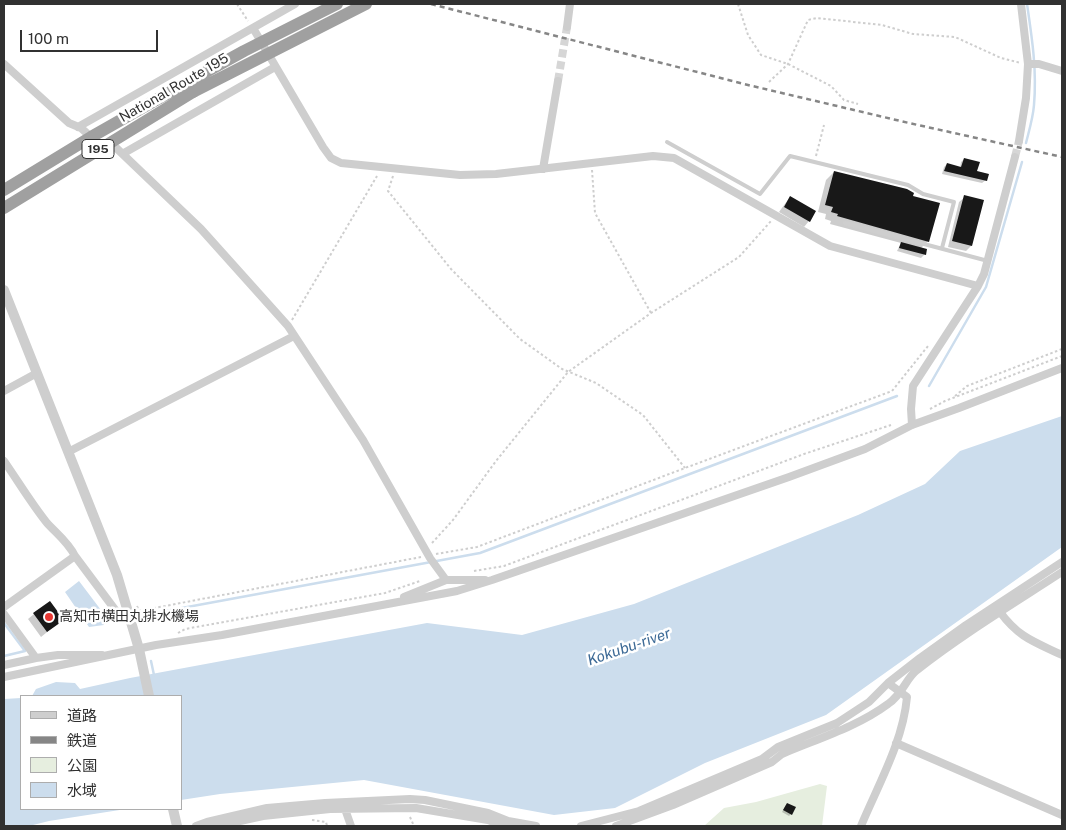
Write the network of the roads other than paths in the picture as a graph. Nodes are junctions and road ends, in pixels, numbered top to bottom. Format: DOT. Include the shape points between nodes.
graph roads {
  1 [pos="295,4"];
  2 [pos="337,4"];
  3 [pos="366,4"];
  4 [pos="570,4"];
  5 [pos="1021,4"];
  6 [pos="567,27"];
  7 [pos="253,28"];
  8 [pos="4,64"];
  9 [pos="1033,64"];
  10 [pos="275,66"];
  11 [pos="1062,71"];
  12 [pos="558,81"];
  13 [pos="189,88"];
  14 [pos="78,127"];
  15 [pos="91,137"];
  16 [pos="1019,141"];
  17 [pos="110,142"];
  18 [pos="667,142"];
  19 [pos="124,153"];
  20 [pos="1015,157"];
  21 [pos="543,168"];
  22 [pos="4,190"];
  23 [pos="4,208"];
  24 [pos="845,223"];
  25 [pos="942,248"];
  26 [pos="988,261"];
  27 [pos="978,286"];
  28 [pos="4,290"];
  29 [pos="294,336"];
  30 [pos="1062,368"];
  31 [pos="37,373"];
  32 [pos="4,391"];
  33 [pos="912,422"];
  34 [pos="68,452"];
  35 [pos="4,460"];
  36 [pos="75,556"];
  37 [pos="1062,562"];
  38 [pos="1062,572"];
  39 [pos="443,576"];
  40 [pos="492,580"];
  41 [pos="389,603"];
  42 [pos="4,608"];
  43 [pos="1000,612"];
  44 [pos="4,614"];
  45 [pos="132,622"];
  46 [pos="139,653"];
  47 [pos="1062,655"];
  48 [pos="108,656"];
  49 [pos="36,658"];
  50 [pos="4,665"];
  51 [pos="4,677"];
  52 [pos="888,683"];
  53 [pos="901,693"];
  54 [pos="149,695"];
  55 [pos="896,743"];
  56 [pos="329,806"];
  57 [pos="345,809"];
  58 [pos="173,810"];
  59 [pos="1062,815"];
  60 [pos="177,825"];
  61 [pos="196,826"];
  62 [pos="217,826"];
  63 [pos="351,826"];
  64 [pos="504,826"];
  65 [pos="536,826"];
  66 [pos="581,826"];
  67 [pos="616,826"];
  68 [pos="861,826"];
  1 -- 7 [label="street"];
  2 -- 13 [label="highway, National Route 195 / 195, bridge" via="244,51"];
  3 -- 13 [label="highway, National Route 195 / 195, bridge"];
  4 -- 6 [label="street"];
  5 -- 9 [label="street"];
  7 -- 10 [label="street"];
  7 -- 14 [label="street"];
  8 -- 14 [label="street" via="69,123"];
  9 -- 11 [label="street"];
  9 -- 16 [label="street"];
  10 -- 19 [label="street"];
  10 -- 21 [label="street" via="323,148 331,158 341,163 460,175"];
  12 -- 21 [label="street"];
  13 -- 15 [label="highway, National Route 195 / 195"];
  13 -- 17 [label="highway, National Route 195 / 195"];
  14 -- 15 [label="street"];
  15 -- 22 [label="highway, National Route 195 / 195"];
  17 -- 19 [label="street"];
  17 -- 23 [label="highway, National Route 195 / 195"];
  18 -- 25 [label="lane" via="760,194 790,156 908,185 923,194 954,202"];
  19 -- 29 [label="street" via="201,229"];
  20 -- 26 [label="street"];
  21 -- 27 [label="street" via="653,156 674,158 830,246"];
  24 -- 25 [label="lane"];
  25 -- 26 [label="lane"];
  26 -- 27 [label="street"];
  27 -- 33 [label="street" via="913,386"];
  28 -- 31 [label="street"];
  29 -- 34 [label="street"];
  29 -- 39 [label="street" via="363,440"];
  30 -- 33 [label="street" via="959,408"];
  31 -- 32 [label="street"];
  31 -- 34 [label="street"];
  33 -- 40 [label="street" via="865,449"];
  34 -- 45 [label="street" via="117,575"];
  35 -- 36 [label="street" via="39,512"];
  36 -- 42 [label="street"];
  36 -- 45 [label="street" via="119,615"];
  37 -- 52 [label="street" via="966,625"];
  38 -- 43 [label="street"];
  39 -- 40 [label="street"];
  39 -- 41 [label="street"];
  40 -- 41 [label="street" via="457,591"];
  41 -- 46 [label="street"];
  43 -- 47 [label="street" via="1022,636"];
  43 -- 53 [label="street" via="915,672"];
  44 -- 49 [label="street"];
  45 -- 46 [label="street"];
  46 -- 48 [label="street"];
  46 -- 54 [label="street"];
  48 -- 49 [label="street" via="84,654"];
  48 -- 51 [label="street"];
  49 -- 50 [label="street"];
  52 -- 53 [label="street"];
  52 -- 66 [label="street" via="869,702 837,723 778,747 762,759 639,811"];
  53 -- 55 [label="street" via="907,697 907,706"];
  53 -- 67 [label="street" via="856,723 673,805"];
  55 -- 59 [label="street"];
  55 -- 68 [label="street"];
  56 -- 57 [label="street"];
  56 -- 61 [label="street" via="266,808"];
  56 -- 62 [label="street"];
  56 -- 65 [label="street" via="425,800"];
  57 -- 63 [label="street"];
  57 -- 64 [label="street" via="416,808 488,820"];
  58 -- 60 [label="street"];
}
